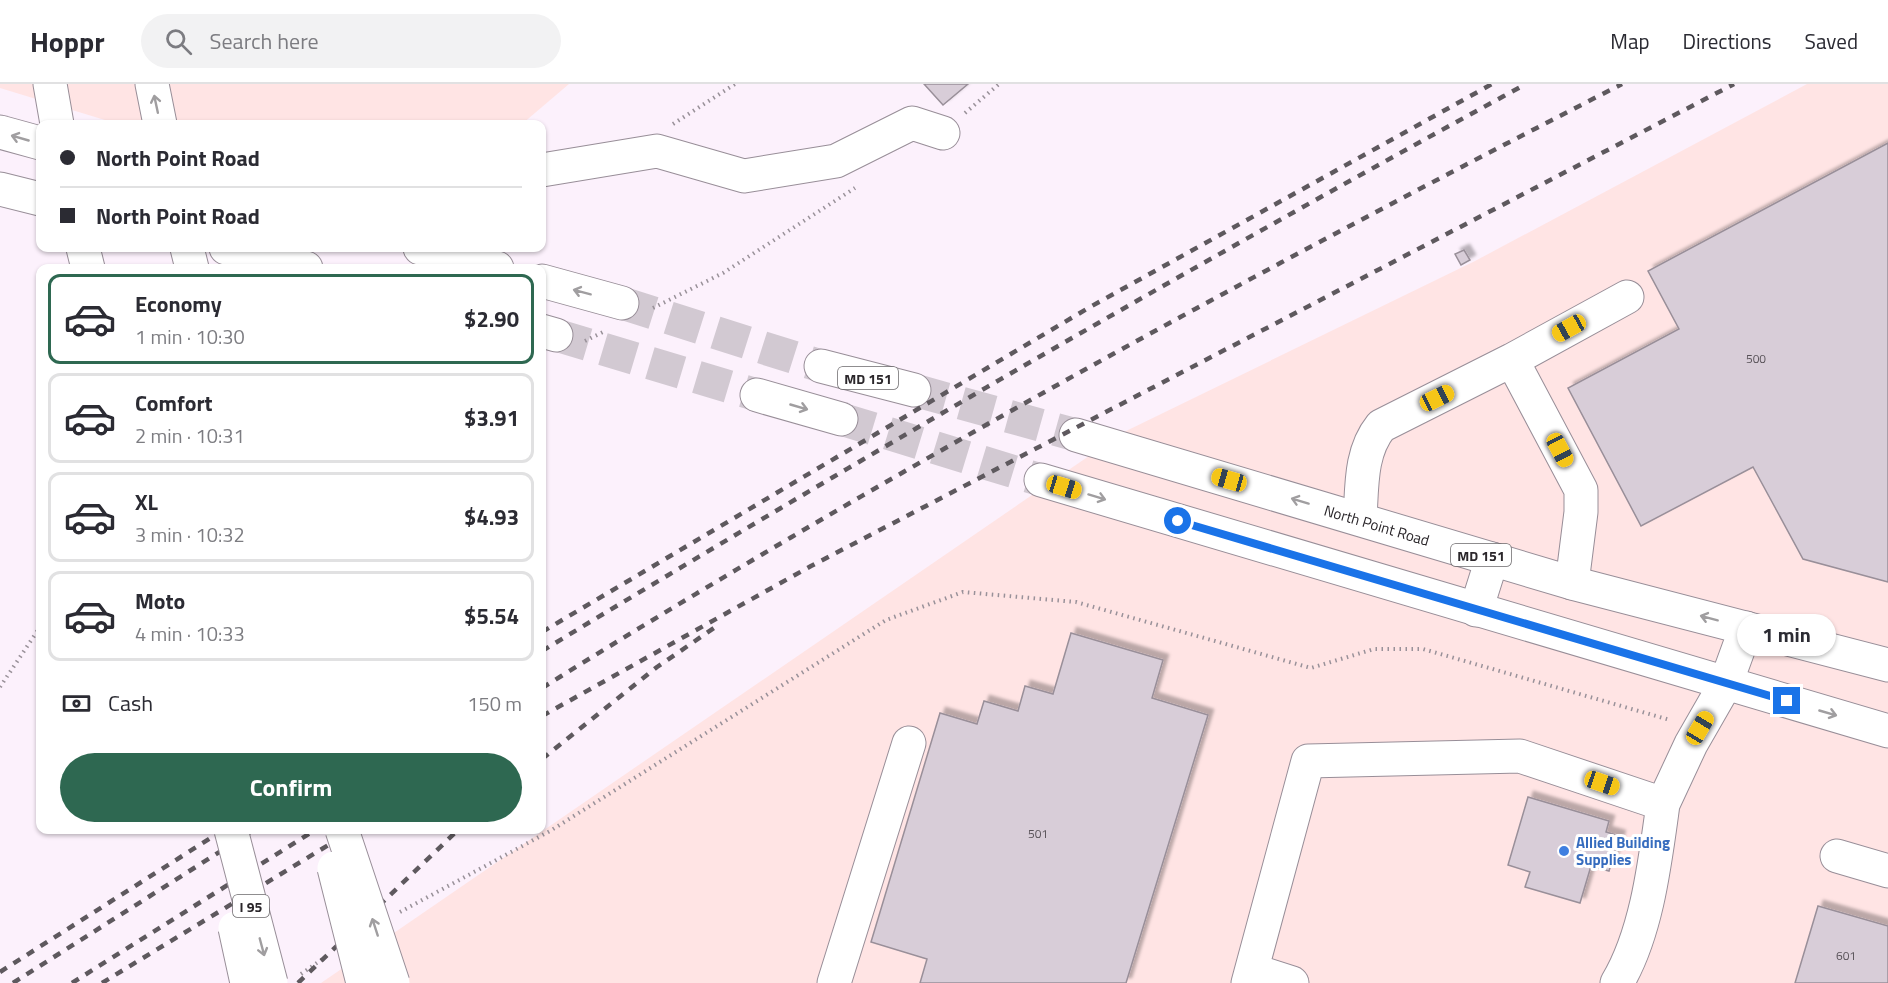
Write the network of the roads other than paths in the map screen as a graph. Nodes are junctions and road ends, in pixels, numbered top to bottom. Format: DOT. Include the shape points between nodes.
graph roads {
  1 [pos="50,84"];
  2 [pos="152,84"];
  3 [pos="56,120"];
  4 [pos="159,120"];
  5 [pos="0,132"];
  6 [pos="943,133"];
  7 [pos="36,142"];
  8 [pos="546,169"];
  9 [pos="0,189"];
  10 [pos="36,190"];
  11 [pos="242,252"];
  12 [pos="445,252"];
  13 [pos="290,264"];
  14 [pos="484,264"];
  15 [pos="546,282"];
  16 [pos="1627,297"];
  17 [pos="635,306"];
  18 [pos="1512,360"];
  19 [pos="821,366"];
  20 [pos="914,390"];
  21 [pos="757,395"];
  22 [pos="841,419"];
  23 [pos="1076,435"];
  24 [pos="1041,480"];
  25 [pos="1360,519"];
  26 [pos="1492,558"];
  27 [pos="1572,583"];
  28 [pos="1476,610"];
  29 [pos="1746,628"];
  30 [pos="1888,665"];
  31 [pos="1726,683"];
  32 [pos="1888,731"];
  33 [pos="909,743"];
  34 [pos="1663,804"];
  35 [pos="214,834"];
  36 [pos="232,834"];
  37 [pos="326,834"];
  38 [pos="343,834"];
  39 [pos="1838,856"];
  40 [pos="1888,871"];
  41 [pos="1250,976"];
  42 [pos="284,980"];
  43 [pos="247,983"];
  44 [pos="363,983"];
  45 [pos="393,983"];
  46 [pos="834,983"];
  47 [pos="1292,983"];
  48 [pos="1617,983"];
  1 -- 3 [label="main road"];
  4 -- 2 [label="main road, one-way"];
  7 -- 5 [label="main road, one-way"];
  6 -- 8 [label="main road" via="912,123 836,161 744,176 657,151"];
  9 -- 10 [label="main road"];
  11 -- 13 [label="main road"];
  12 -- 14 [label="main road"];
  17 -- 15 [label="main road, one-way"];
  16 -- 18 [label="main road"];
  18 -- 25 [label="main road" via="1381,426 1372,438 1364,462"];
  18 -- 27 [label="main road" via="1581,490"];
  19 -- 20 [label="main road, MD 151"];
  21 -- 22 [label="main road, one-way"];
  25 -- 23 [label="main road, North Point Road / MD 151, one-way"];
  24 -- 28 [label="main road, one-way"];
  25 -- 26 [label="main road, North Point Road / MD 151"];
  26 -- 27 [label="main road, North Point Road / MD 151"];
  26 -- 28 [label="main road"];
  29 -- 27 [label="main road, North Point Road / MD 151, one-way"];
  28 -- 31 [label="main road"];
  29 -- 30 [label="main road, North Point Road / MD 151"];
  29 -- 31 [label="main road"];
  31 -- 32 [label="main road, one-way"];
  31 -- 34 [label="main road"];
  33 -- 46 [label="main road"];
  34 -- 41 [label="main road" via="1520,756 1308,761"];
  34 -- 48 [label="main road" via="1652,884 1626,968"];
  35 -- 43 [label="main road, bridge"];
  36 -- 42 [label="main road, I 95, one-way, bridge"];
  37 -- 44 [label="main road, bridge"];
  45 -- 38 [label="main road, one-way, bridge"];
  39 -- 40 [label="main road"];
  41 -- 47 [label="main road"];
}
